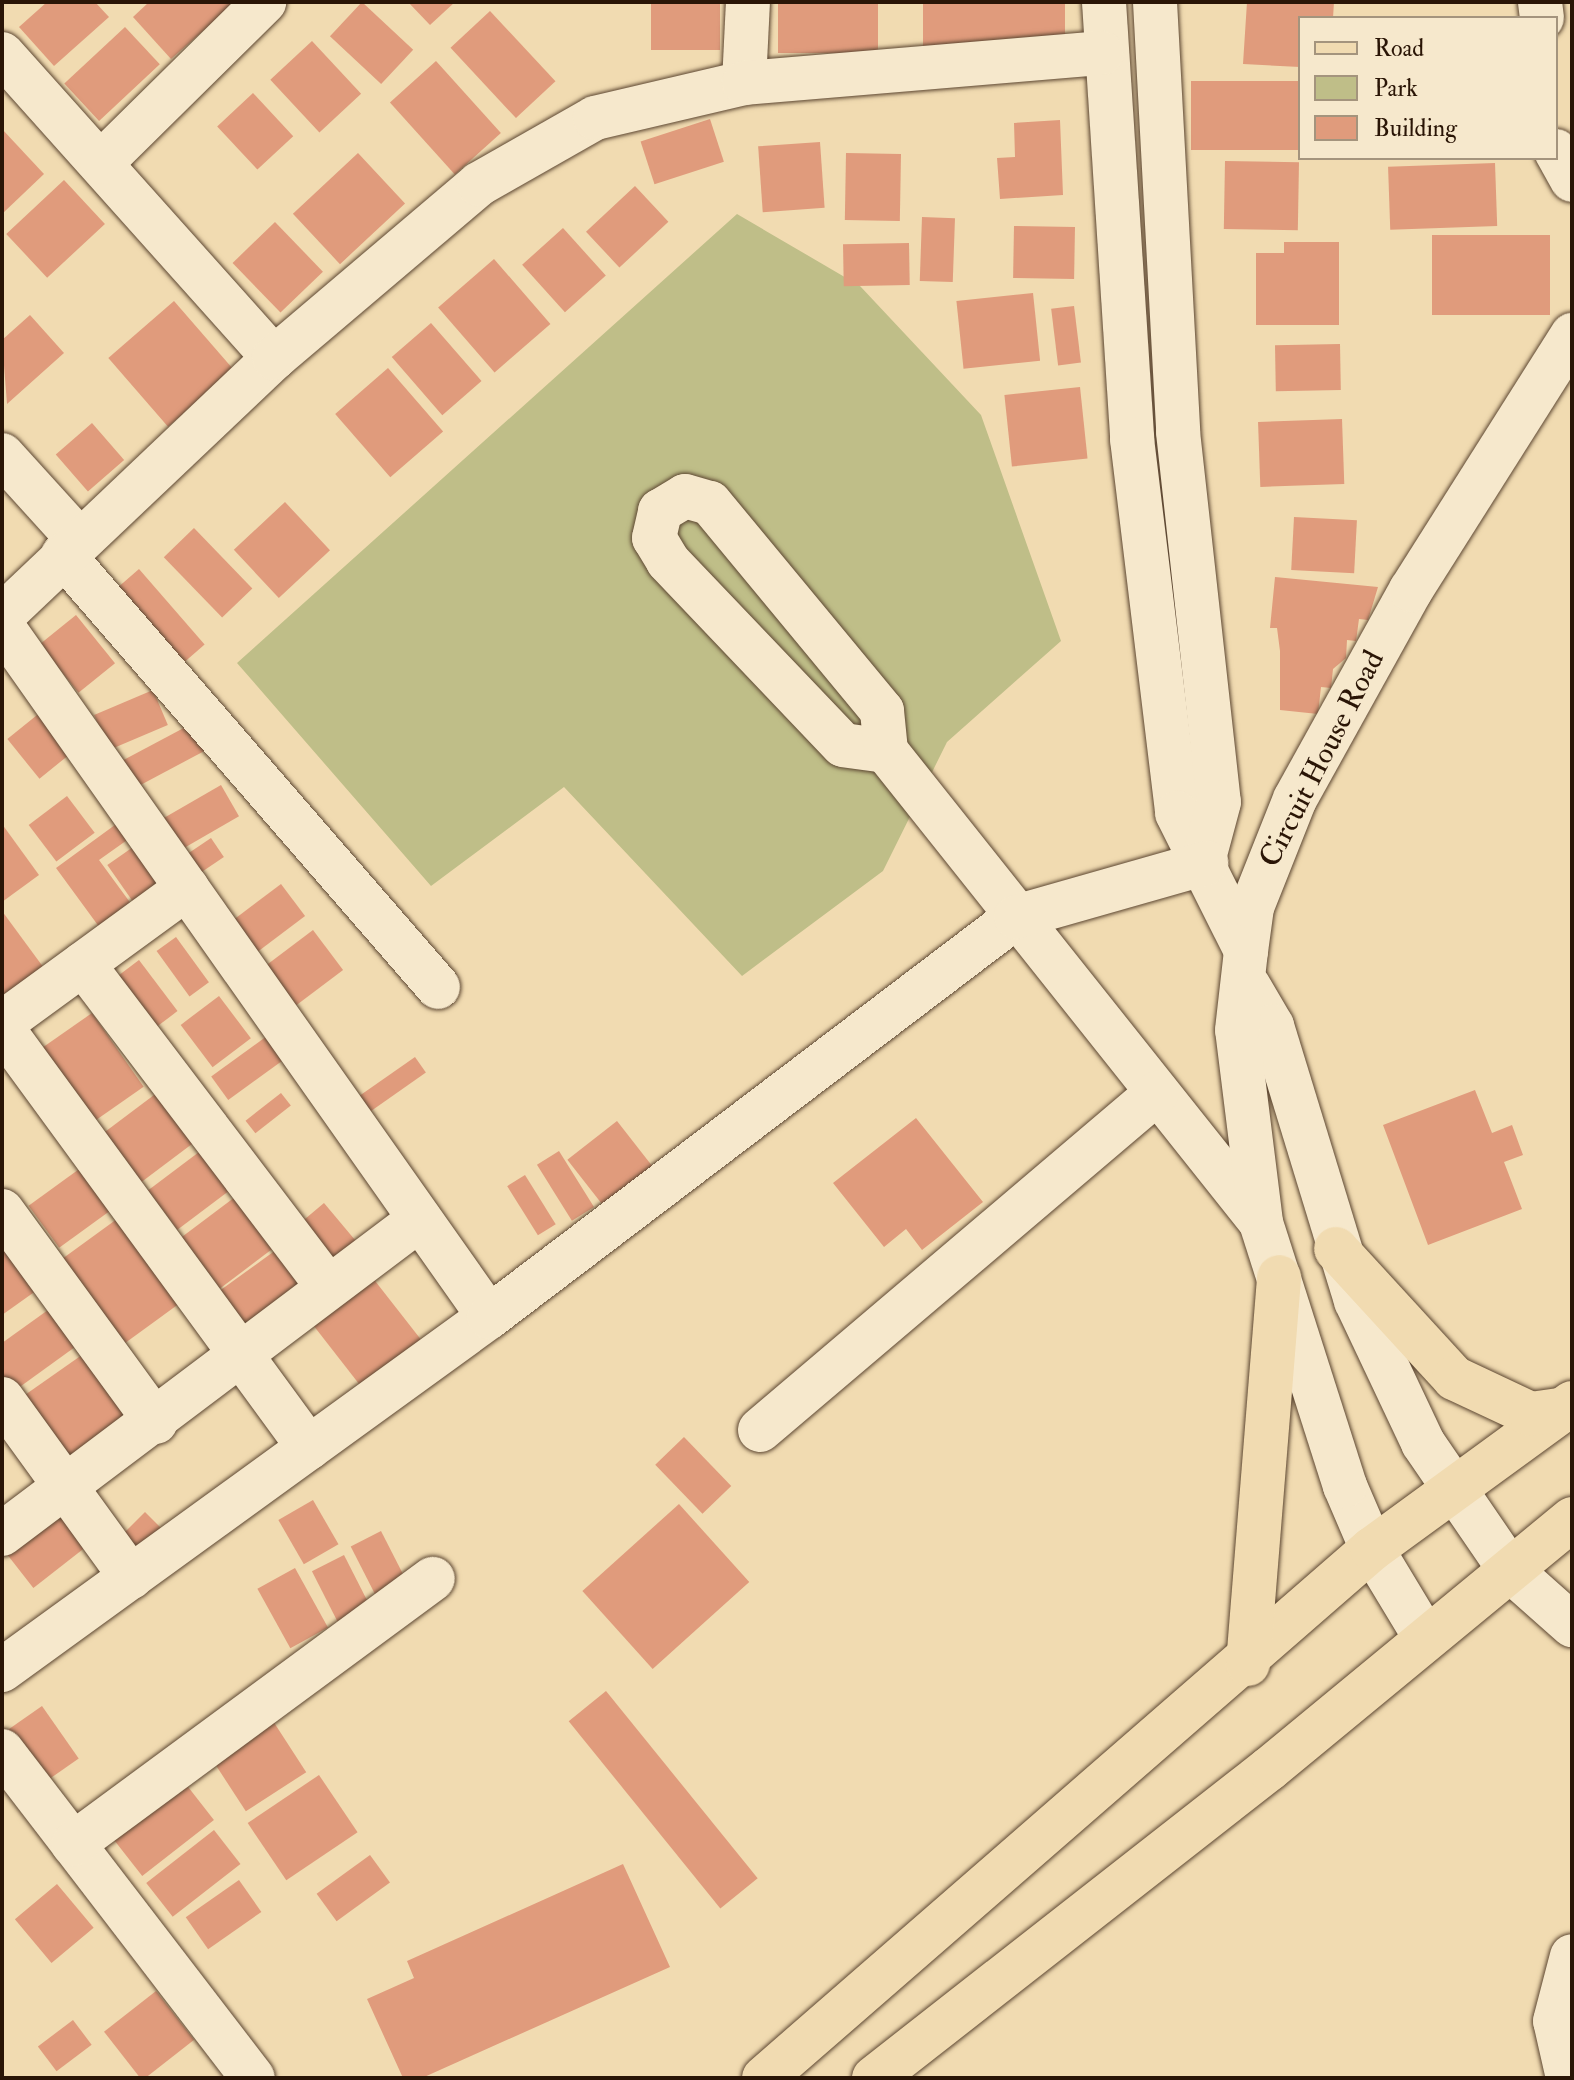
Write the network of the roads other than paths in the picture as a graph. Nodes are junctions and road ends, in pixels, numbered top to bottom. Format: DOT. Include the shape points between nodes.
graph roads {
  1 [pos="264,2"];
  2 [pos="748,2"];
  3 [pos="1104,2"];
  4 [pos="1155,2"];
  5 [pos="1102,53"];
  6 [pos="2,54"];
  7 [pos="744,83"];
  8 [pos="1558,155"];
  9 [pos="102,162"];
  10 [pos="1572,180"];
  11 [pos="1572,335"];
  12 [pos="274,358"];
  13 [pos="2,455"];
  14 [pos="71,548"];
  15 [pos="2,616"];
  16 [pos="2,626"];
  17 [pos="886,751"];
  18 [pos="1205,860"];
  19 [pos="187,888"];
  20 [pos="1016,917"];
  21 [pos="83,964"];
  22 [pos="1247,968"];
  23 [pos="438,987"];
  24 [pos="2,1026"];
  25 [pos="1157,1093"];
  26 [pos="2,1211"];
  27 [pos="420,1219"];
  28 [pos="1261,1222"];
  29 [pos="1336,1249"];
  30 [pos="1279,1277"];
  31 [pos="328,1287"];
  32 [pos="489,1317"];
  33 [pos="242,1356"];
  34 [pos="2,1399"];
  35 [pos="1566,1407"];
  36 [pos="156,1422"];
  37 [pos="760,1430"];
  38 [pos="309,1448"];
  39 [pos="65,1486"];
  40 [pos="1455,1491"];
  41 [pos="1572,1519"];
  42 [pos="2,1534"];
  43 [pos="1372,1549"];
  44 [pos="1510,1570"];
  45 [pos="131,1577"];
  46 [pos="433,1579"];
  47 [pos="1572,1625"];
  48 [pos="1425,1637"];
  49 [pos="1248,1664"];
  50 [pos="2,1670"];
  51 [pos="2,1751"];
  52 [pos="73,1844"];
  53 [pos="1572,1956"];
  54 [pos="253,2078"];
  55 [pos="764,2078"];
  56 [pos="874,2078"];
  57 [pos="1568,2078"];
  1 -- 9 [label="street"];
  2 -- 7 [label="street"];
  3 -- 5 [label="street"];
  4 -- 18 [label="street" via="1178,432 1219,802"];
  5 -- 7 [label="street"];
  5 -- 18 [label="street" via="1132,439 1175,798"];
  6 -- 9 [label="street"];
  7 -- 12 [label="street" via="595,118 479,184"];
  8 -- 10 [label="street"];
  9 -- 12 [label="street"];
  11 -- 22 [label="street, Circuit House Road" via="1411,590 1295,799 1256,894"];
  12 -- 14 [label="street"];
  13 -- 14 [label="street"];
  14 -- 15 [label="street"];
  14 -- 23 [label="street"];
  16 -- 19 [label="street"];
  17 -- 17 [label="street" via="843,745 668,561 654,538 660,511 685,496 710,503 882,711"];
  17 -- 20 [label="street"];
  18 -- 20 [label="street"];
  18 -- 22 [label="street"];
  19 -- 21 [label="street"];
  19 -- 27 [label="street"];
  20 -- 25 [label="street"];
  20 -- 32 [label="street"];
  21 -- 24 [label="street"];
  21 -- 31 [label="street"];
  22 -- 28 [label="street, Circuit House Road" via="1237,1030"];
  22 -- 29 [label="street" via="1272,1026"];
  24 -- 33 [label="street"];
  25 -- 28 [label="street"];
  25 -- 37 [label="street"];
  26 -- 36 [label="street"];
  27 -- 31 [label="street"];
  27 -- 32 [label="street"];
  28 -- 30 [label="street, Circuit House Road"];
  29 -- 35 [label="main road" via="1454,1378 1531,1414"];
  29 -- 40 [label="street" via="1423,1443"];
  30 -- 43 [label="street, Circuit House Road"];
  30 -- 49 [label="main road"];
  31 -- 33 [label="street"];
  32 -- 38 [label="street"];
  33 -- 36 [label="street"];
  33 -- 38 [label="street"];
  34 -- 39 [label="street"];
  35 -- 40 [label="main road"];
  36 -- 39 [label="street"];
  38 -- 45 [label="street"];
  39 -- 42 [label="street"];
  39 -- 45 [label="street"];
  40 -- 43 [label="main road"];
  40 -- 44 [label="street"];
  41 -- 44 [label="main road"];
  43 -- 48 [label="street, Circuit House Road"];
  43 -- 49 [label="main road"];
  44 -- 47 [label="street"];
  44 -- 48 [label="main road"];
  45 -- 50 [label="street"];
  46 -- 52 [label="street"];
  48 -- 56 [label="main road" via="1269,1769"];
  49 -- 55 [label="main road"];
  51 -- 52 [label="street"];
  52 -- 54 [label="street"];
  53 -- 57 [label="street" via="1555,2021"];
}
